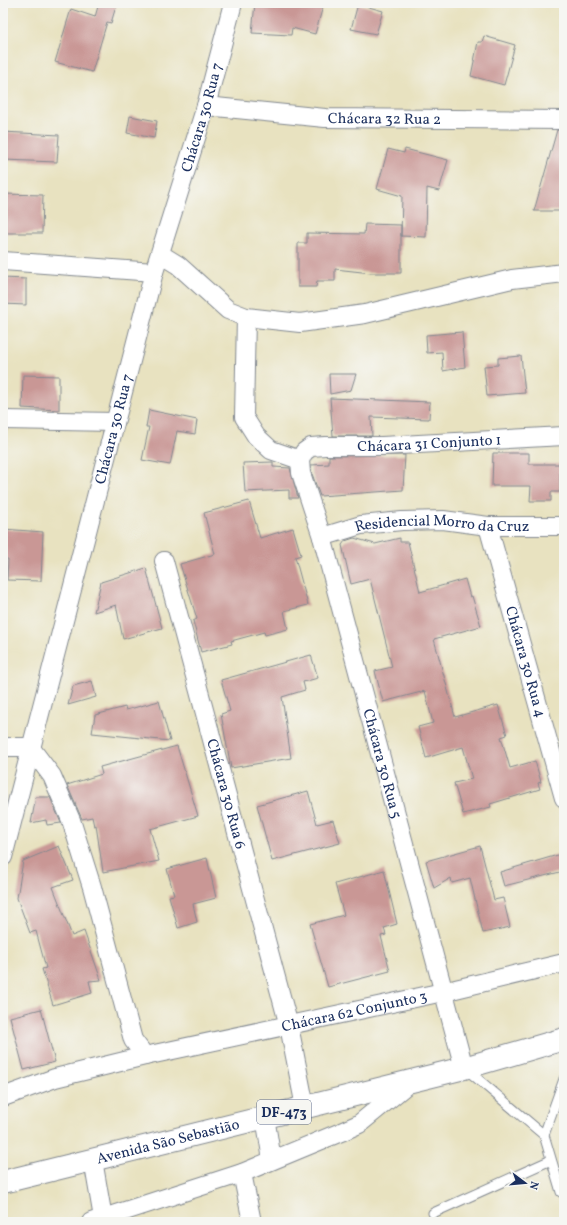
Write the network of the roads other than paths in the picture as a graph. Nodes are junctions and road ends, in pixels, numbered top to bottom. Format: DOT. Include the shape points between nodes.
graph roads {
  1 [pos="233,3"];
  2 [pos="206,106"];
  3 [pos="564,120"];
  4 [pos="160,254"];
  5 [pos="3,261"];
  6 [pos="154,272"];
  7 [pos="564,274"];
  8 [pos="246,317"];
  9 [pos="3,420"];
  10 [pos="115,422"];
  11 [pos="564,436"];
  12 [pos="300,460"];
  13 [pos="488,526"];
  14 [pos="564,526"];
  15 [pos="322,537"];
  16 [pos="164,561"];
  17 [pos="3,747"];
  18 [pos="30,747"];
  19 [pos="564,798"];
  20 [pos="3,857"];
  21 [pos="564,964"];
  22 [pos="443,992"];
  23 [pos="289,1026"];
  24 [pos="564,1039"];
  25 [pos="144,1056"];
  26 [pos="464,1068"];
  27 [pos="564,1079"];
  28 [pos="410,1081"];
  29 [pos="3,1097"];
  30 [pos="305,1107"];
  31 [pos="265,1117"];
  32 [pos="544,1135"];
  33 [pos="93,1160"];
  34 [pos="272,1160"];
  35 [pos="551,1160"];
  36 [pos="242,1173"];
  37 [pos="3,1182"];
  38 [pos="564,1194"];
  39 [pos="433,1213"];
  40 [pos="97,1220"];
  41 [pos="252,1222"];
  1 -- 2 [label="street, Chácara 30 Rua 7"];
  2 -- 3 [label="street, Chácara 32 Rua 2" via="325,118"];
  2 -- 4 [label="street, Chácara 30 Rua 7"];
  4 -- 6 [label="street, Chácara 30 Rua 7"];
  4 -- 8 [label="street" via="178,265 228,310"];
  5 -- 6 [label="street"];
  6 -- 10 [label="street, Chácara 30 Rua 7"];
  7 -- 8 [label="street" via="512,280 365,314 300,323"];
  8 -- 12 [label="street" via="244,417 256,436 271,450"];
  9 -- 10 [label="street"];
  10 -- 18 [label="street, Chácara 30 Rua 7" via="74,587"];
  11 -- 12 [label="street, Chácara 31 Conjunto 1" via="382,446 311,447 304,452"];
  12 -- 15 [label="street, Chácara 30 Rua 5" via="301,473"];
  13 -- 14 [label="street, Residencial Morro da Cruz"];
  13 -- 15 [label="street, Residencial Morro da Cruz" via="443,520 402,521 361,525"];
  13 -- 19 [label="street, Chácara 30 Rua 4"];
  15 -- 22 [label="street, Chácara 30 Rua 5"];
  16 -- 23 [label="street, Chácara 30 Rua 6"];
  17 -- 18 [label="street"];
  18 -- 20 [label="street, Chácara 30 Rua 7"];
  18 -- 25 [label="street" via="52,776 71,820 92,887 133,1040"];
  21 -- 22 [label="street, Chácara 62 Conjunto 3"];
  22 -- 23 [label="street, Chácara 62 Conjunto 3"];
  22 -- 26 [label="street, Chácara 30 Rua 5"];
  23 -- 25 [label="street, Chácara 62 Conjunto 3"];
  23 -- 30 [label="street, Chácara 30 Rua 6"];
  24 -- 26 [label="main road, Avenida São Sebastião / DF-473"];
  25 -- 29 [label="street" via="54,1078"];
  26 -- 28 [label="main road, Avenida São Sebastião / DF-473"];
  26 -- 32 [label="lane"];
  27 -- 32 [label="lane"];
  28 -- 30 [label="main road, Avenida São Sebastião / DF-473"];
  28 -- 34 [label="street" via="359,1124"];
  30 -- 31 [label="main road, Avenida São Sebastião / DF-473"];
  31 -- 33 [label="main road, Avenida São Sebastião / DF-473"];
  31 -- 34 [label="street"];
  32 -- 35 [label="lane"];
  33 -- 37 [label="main road, Avenida São Sebastião / DF-473"];
  33 -- 40 [label="street"];
  34 -- 36 [label="street"];
  35 -- 38 [label="lane" via="561,1192"];
  35 -- 39 [label="lane"];
  36 -- 40 [label="street"];
  36 -- 41 [label="street"];
}
